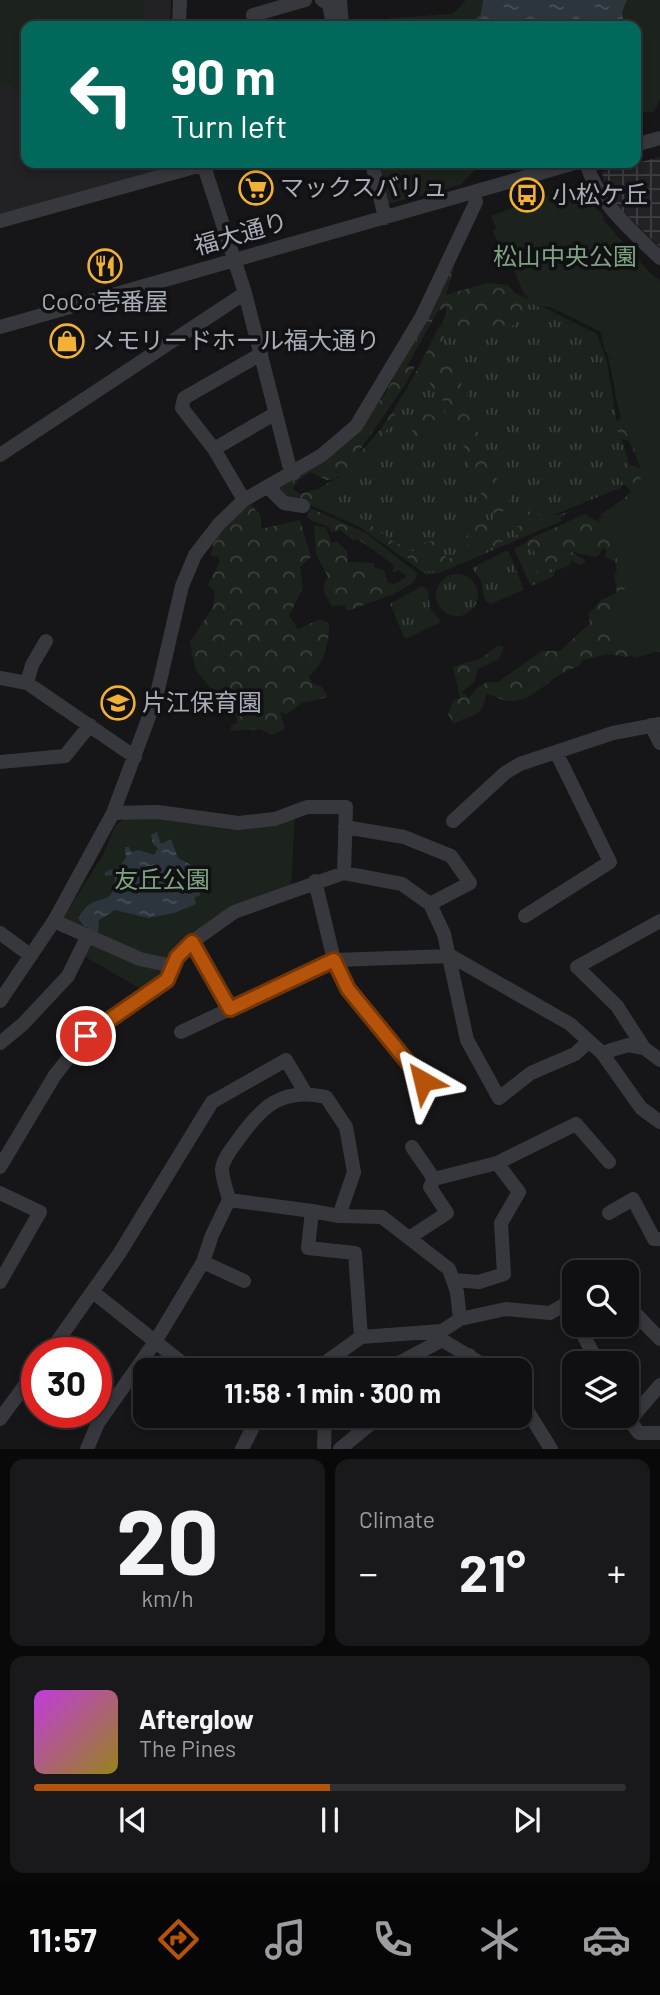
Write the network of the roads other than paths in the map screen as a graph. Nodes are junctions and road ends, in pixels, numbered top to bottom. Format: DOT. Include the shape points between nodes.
graph roads {
  1 [pos="180,0"];
  2 [pos="305,0"];
  3 [pos="322,0"];
  4 [pos="340,0"];
  5 [pos="254,17"];
  6 [pos="179,21"];
  7 [pos="332,21"];
  8 [pos="342,21"];
  9 [pos="660,138"];
  10 [pos="641,143"];
  11 [pos="187,168"];
  12 [pos="207,168"];
  13 [pos="373,168"];
  14 [pos="558,168"];
  15 [pos="588,168"];
  16 [pos="474,193"];
  17 [pos="385,218"];
  18 [pos="0,221"];
  19 [pos="660,258"];
  20 [pos="236,259"];
  21 [pos="245,293"];
  22 [pos="0,327"];
  23 [pos="261,354"];
  24 [pos="276,413"];
  25 [pos="214,449"];
  26 [pos="0,455"];
  27 [pos="294,473"];
  28 [pos="268,487"];
  29 [pos="244,500"];
  30 [pos="303,506"];
  31 [pos="46,641"];
  32 [pos="0,678"];
  33 [pos="26,683"];
  34 [pos="90,724"];
  35 [pos="655,725"];
  36 [pos="660,743"];
  37 [pos="557,754"];
  38 [pos="135,757"];
  39 [pos="0,762"];
  40 [pos="113,813"];
  41 [pos="453,821"];
  42 [pos="345,827"];
  43 [pos="344,873"];
  44 [pos="315,881"];
  45 [pos="430,904"];
  46 [pos="525,916"];
  47 [pos="54,921"];
  48 [pos="660,921"];
  49 [pos="0,933"];
  50 [pos="88,935"];
  51 [pos="192,942"];
  52 [pos="30,955"];
  53 [pos="451,956"];
  54 [pos="334,960"];
  55 [pos="172,966"];
  56 [pos="0,1001"];
  57 [pos="230,1009"];
  58 [pos="181,1032"];
  59 [pos="589,1041"];
  60 [pos="0,1043"];
  61 [pos="644,1048"];
  62 [pos="603,1053"];
  63 [pos="660,1060"];
  64 [pos="423,1081"];
  65 [pos="305,1092"];
  66 [pos="660,1122"];
  67 [pos="412,1147"];
  68 [pos="609,1162"];
  69 [pos="497,1163"];
  70 [pos="0,1167"];
  71 [pos="434,1180"];
  72 [pos="0,1193"];
  73 [pos="229,1200"];
  74 [pos="312,1211"];
  75 [pos="609,1213"];
  76 [pos="339,1216"];
  77 [pos="409,1238"];
  78 [pos="660,1239"];
  79 [pos="203,1262"];
  80 [pos="453,1280"];
  81 [pos="244,1281"];
  82 [pos="0,1282"];
  83 [pos="93,1292"];
  84 [pos="562,1305"];
  85 [pos="639,1317"];
  86 [pos="460,1319"];
  87 [pos="442,1336"];
  88 [pos="61,1337"];
  89 [pos="360,1337"];
  90 [pos="660,1339"];
  91 [pos="155,1342"];
  92 [pos="469,1355"];
  93 [pos="176,1358"];
  94 [pos="331,1358"];
  95 [pos="406,1358"];
  96 [pos="467,1358"];
  97 [pos="474,1358"];
  98 [pos="660,1385"];
  99 [pos="21,1391"];
  100 [pos="639,1407"];
  101 [pos="532,1418"];
  102 [pos="0,1419"];
  103 [pos="251,1428"];
  104 [pos="325,1428"];
  105 [pos="365,1428"];
  106 [pos="635,1428"];
  107 [pos="660,1433"];
  108 [pos="88,1449"];
  109 [pos="242,1449"];
  110 [pos="324,1449"];
  111 [pos="340,1449"];
  112 [pos="551,1449"];
  1 -- 6 [label="street"];
  2 -- 5 [label="street"];
  3 -- 7 [label="street" via="329,4"];
  4 -- 8 [label="street"];
  9 -- 10 [label="street"];
  11 -- 18 [label="street"];
  12 -- 20 [label="street"];
  13 -- 17 [label="street"];
  14 -- 16 [label="street, 福大通り"];
  15 -- 19 [label="street" via="611,212"];
  16 -- 17 [label="street, 福大通り"];
  16 -- 27 [label="street" via="476,202 453,253 369,410 337,444"];
  17 -- 20 [label="street, 福大通り"];
  20 -- 21 [label="street"];
  20 -- 22 [label="street, 福大通り"];
  21 -- 23 [label="street"];
  21 -- 26 [label="street"];
  23 -- 24 [label="street"];
  23 -- 25 [label="street" via="184,398 182,408"];
  24 -- 25 [label="street"];
  24 -- 27 [label="street"];
  25 -- 29 [label="street"];
  27 -- 28 [label="street"];
  28 -- 29 [label="street"];
  28 -- 30 [label="street" via="284,503"];
  29 -- 38 [label="street" via="195,555 182,586 156,698"];
  31 -- 33 [label="street"];
  32 -- 33 [label="street"];
  33 -- 34 [label="street"];
  34 -- 38 [label="street"];
  34 -- 39 [label="street" via="65,756"];
  35 -- 36 [label="street"];
  35 -- 37 [label="street" via="613,733"];
  37 -- 41 [label="street" via="505,773"];
  37 -- 46 [label="street" via="610,862"];
  38 -- 40 [label="street"];
  40 -- 42 [label="street" via="158,812 238,822 275,819 307,807 346,807"];
  40 -- 47 [label="street"];
  42 -- 43 [label="street"];
  42 -- 45 [label="street" via="404,836 451,856 470,883"];
  43 -- 44 [label="street"];
  43 -- 45 [label="street" via="402,884"];
  44 -- 51 [label="street" via="234,912"];
  44 -- 54 [label="street"];
  45 -- 53 [label="street"];
  47 -- 50 [label="street"];
  47 -- 52 [label="street"];
  48 -- 61 [label="street" via="577,967 617,1006"];
  49 -- 52 [label="street"];
  50 -- 55 [label="street" via="140,959"];
  50 -- 60 [label="street" via="68,976"];
  51 -- 55 [label="street"];
  51 -- 57 [label="street"];
  52 -- 56 [label="street"];
  53 -- 54 [label="street"];
  53 -- 59 [label="street" via="570,1024"];
  53 -- 59 [label="street" via="467,1040 499,1098 531,1073 575,1054"];
  54 -- 57 [label="street"];
  54 -- 64 [label="street" via="348,989"];
  55 -- 70 [label="street" via="167,980 86,1036 55,1075"];
  57 -- 58 [label="street"];
  59 -- 62 [label="street"];
  61 -- 62 [label="street" via="628,1045"];
  61 -- 63 [label="street"];
  62 -- 66 [label="street" via="641,1108"];
  65 -- 73 [label="street" via="277,1100 257,1114 236,1142 222,1167"];
  65 -- 76 [label="street" via="326,1097 346,1127 354,1172"];
  65 -- 83 [label="street" via="286,1060 212,1102"];
  67 -- 71 [label="street"];
  68 -- 69 [label="street" via="576,1124"];
  69 -- 71 [label="street"];
  69 -- 80 [label="street" via="519,1192 499,1233 504,1274 479,1282"];
  71 -- 77 [label="street" via="430,1187 447,1213"];
  72 -- 82 [label="street" via="40,1212"];
  73 -- 74 [label="street"];
  73 -- 79 [label="street"];
  74 -- 76 [label="street"];
  74 -- 89 [label="street" via="308,1248 355,1253"];
  75 -- 78 [label="street" via="633,1199 654,1239"];
  76 -- 77 [label="street" via="382,1217"];
  77 -- 80 [label="street" via="449,1269"];
  79 -- 81 [label="street"];
  79 -- 91 [label="street"];
  80 -- 86 [label="street"];
  83 -- 88 [label="street"];
  83 -- 91 [label="street"];
  84 -- 86 [label="street" via="550,1312 506,1309"];
  85 -- 90 [label="street"];
  86 -- 87 [label="street"];
  87 -- 89 [label="street"];
  87 -- 92 [label="street"];
  87 -- 95 [label="street"];
  89 -- 94 [label="street"];
  91 -- 93 [label="street"];
  91 -- 108 [label="street" via="98,1423"];
  92 -- 96 [label="street"];
  92 -- 97 [label="street"];
  98 -- 100 [label="street"];
  99 -- 102 [label="street"];
  101 -- 112 [label="street"];
  103 -- 109 [label="street"];
  104 -- 110 [label="street"];
  105 -- 111 [label="street"];
  106 -- 107 [label="street" via="639,1433"];
}
